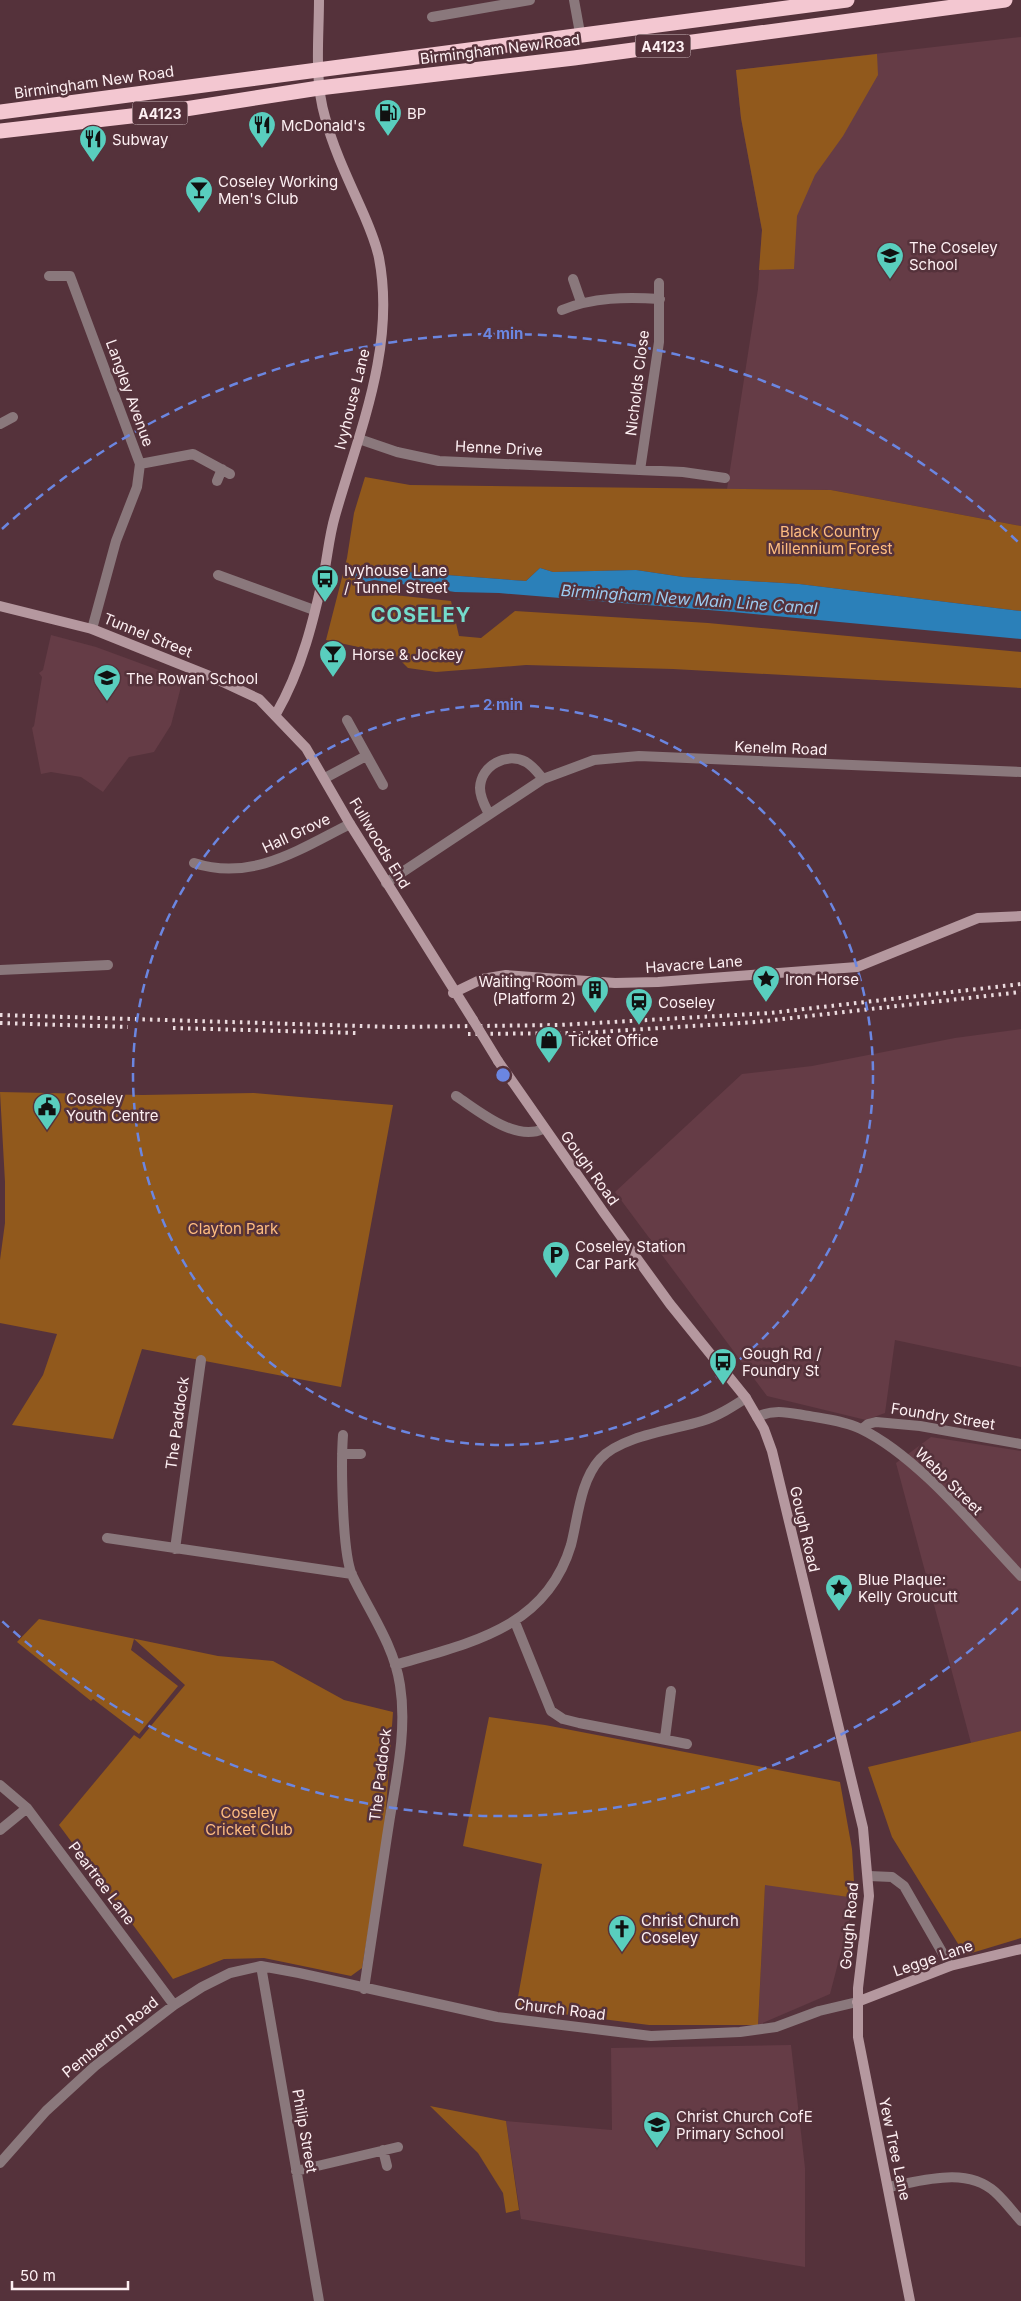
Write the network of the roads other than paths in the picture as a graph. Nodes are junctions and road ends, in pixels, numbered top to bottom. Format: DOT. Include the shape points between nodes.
graph roads {
  1 [pos="319,0"];
  2 [pos="530,0"];
  3 [pos="574,0"];
  4 [pos="847,0"];
  5 [pos="1005,0"];
  6 [pos="750,6"];
  7 [pos="432,17"];
  8 [pos="580,33"];
  9 [pos="753,34"];
  10 [pos="584,56"];
  11 [pos="319,70"];
  12 [pos="320,88"];
  13 [pos="0,112"];
  14 [pos="0,131"];
  15 [pos="49,276"];
  16 [pos="573,279"];
  17 [pos="659,283"];
  18 [pos="660,299"];
  19 [pos="581,302"];
  20 [pos="562,310"];
  21 [pos="13,417"];
  22 [pos="0,424"];
  23 [pos="359,439"];
  24 [pos="140,464"];
  25 [pos="640,470"];
  26 [pos="725,478"];
  27 [pos="217,482"];
  28 [pos="218,575"];
  29 [pos="0,606"];
  30 [pos="314,610"];
  31 [pos="92,629"];
  32 [pos="276,714"];
  33 [pos="347,720"];
  34 [pos="366,756"];
  35 [pos="1021,772"];
  36 [pos="325,778"];
  37 [pos="543,779"];
  38 [pos="383,785"];
  39 [pos="489,814"];
  40 [pos="350,824"];
  41 [pos="194,863"];
  42 [pos="386,883"];
  43 [pos="1021,916"];
  44 [pos="108,965"];
  45 [pos="0,970"];
  46 [pos="453,993"];
  47 [pos="456,1096"];
  48 [pos="543,1128"];
  49 [pos="201,1360"];
  50 [pos="746,1398"];
  51 [pos="757,1417"];
  52 [pos="862,1429"];
  53 [pos="343,1436"];
  54 [pos="1021,1444"];
  55 [pos="342,1454"];
  56 [pos="361,1454"];
  57 [pos="107,1538"];
  58 [pos="175,1549"];
  59 [pos="352,1574"];
  60 [pos="1021,1576"];
  61 [pos="515,1622"];
  62 [pos="395,1665"];
  63 [pos="671,1691"];
  64 [pos="665,1738"];
  65 [pos="687,1744"];
  66 [pos="0,1785"];
  67 [pos="27,1808"];
  68 [pos="0,1830"];
  69 [pos="869,1876"];
  70 [pos="1021,1949"];
  71 [pos="261,1966"];
  72 [pos="950,1966"];
  73 [pos="364,1989"];
  74 [pos="857,2002"];
  75 [pos="174,2005"];
  76 [pos="398,2147"];
  77 [pos="383,2150"];
  78 [pos="0,2163"];
  79 [pos="387,2166"];
  80 [pos="296,2171"];
  81 [pos="888,2187"];
  82 [pos="1021,2221"];
  83 [pos="319,2301"];
  84 [pos="910,2301"];
  1 -- 11 [label="main road, Ivyhouse Lane"];
  2 -- 7 [label="street"];
  3 -- 8 [label="street"];
  4 -- 6 [label="highway, Birmingham New Road / A4123"];
  5 -- 9 [label="highway, Birmingham New Road / A4123"];
  6 -- 8 [label="highway, Birmingham New Road / A4123"];
  6 -- 9 [label="highway"];
  8 -- 10 [label="highway"];
  8 -- 11 [label="highway, Birmingham New Road / A4123"];
  9 -- 10 [label="highway, Birmingham New Road / A4123"];
  10 -- 12 [label="highway, Birmingham New Road / A4123"];
  11 -- 12 [label="main road, Ivyhouse Lane"];
  11 -- 13 [label="highway, Birmingham New Road / A4123"];
  12 -- 14 [label="highway, Birmingham New Road / A4123" via="166,112"];
  12 -- 23 [label="main road, Ivyhouse Lane" via="334,145 375,242 383,282 379,361"];
  15 -- 24 [label="street, Langley Avenue" via="70,276"];
  16 -- 19 [label="street"];
  17 -- 18 [label="street, Nicholds Close"];
  18 -- 19 [label="street" via="635,297"];
  18 -- 25 [label="street, Nicholds Close" via="659,342"];
  19 -- 20 [label="street"];
  21 -- 22 [label="street"];
  23 -- 25 [label="street, Henne Drive" via="398,452 440,460"];
  23 -- 30 [label="main road, Ivyhouse Lane" via="334,518"];
  24 -- 27 [label="street" via="193,454 226,471"];
  24 -- 31 [label="street, Langley Avenue" via="137,487 116,541"];
  25 -- 26 [label="street, Henne Drive"];
  28 -- 30 [label="street"];
  29 -- 31 [label="main road, Tunnel Street"];
  30 -- 32 [label="main road, Ivyhouse Lane" via="306,647 292,686"];
  31 -- 32 [label="main road, Tunnel Street" via="220,680 259,699"];
  32 -- 36 [label="main road, Fullwoods End" via="306,748"];
  33 -- 34 [label="street"];
  34 -- 36 [label="street"];
  34 -- 38 [label="street"];
  35 -- 37 [label="street, Kenelm Road" via="639,756 594,760"];
  36 -- 40 [label="main road, Fullwoods End"];
  37 -- 39 [label="street, Kenelm Road"];
  37 -- 39 [label="street" via="526,762 517,759 498,761 481,780 481,797"];
  39 -- 42 [label="street, Kenelm Road"];
  40 -- 41 [label="street, Hall Grove" via="268,864 240,869 207,868"];
  40 -- 42 [label="main road, Fullwoods End"];
  42 -- 46 [label="main road, Fullwoods End"];
  43 -- 46 [label="main road, Havacre Lane" via="978,918 857,967 658,982 597,982 506,975 482,979"];
  44 -- 45 [label="street"];
  46 -- 48 [label="main road, Gough Road, bridge"];
  47 -- 48 [label="street, Gough Road" via="513,1129 534,1133"];
  48 -- 50 [label="main road, Gough Road" via="670,1304"];
  49 -- 58 [label="street, The Paddock"];
  50 -- 51 [label="main road, Gough Road"];
  50 -- 61 [label="street" via="703,1421 623,1444 600,1459 587,1481 562,1568 547,1591"];
  51 -- 52 [label="street, Webb Street" via="775,1410"];
  51 -- 69 [label="main road, Gough Road" via="772,1451 857,1796"];
  52 -- 54 [label="street, Foundry Street" via="876,1422 920,1426"];
  52 -- 60 [label="street, Webb Street" via="903,1456 927,1477"];
  53 -- 55 [label="street, The Paddock"];
  55 -- 56 [label="street"];
  55 -- 59 [label="street, The Paddock" via="347,1552"];
  57 -- 58 [label="street"];
  58 -- 59 [label="street"];
  59 -- 62 [label="street, The Paddock"];
  61 -- 62 [label="street" via="474,1642"];
  61 -- 64 [label="street" via="551,1711 563,1719 579,1723"];
  62 -- 73 [label="street, The Paddock" via="402,1714 400,1755"];
  63 -- 64 [label="street"];
  64 -- 65 [label="street"];
  66 -- 67 [label="street, Peartree Lane"];
  67 -- 68 [label="street"];
  67 -- 75 [label="street, Peartree Lane"];
  69 -- 72 [label="street" via="892,1877 904,1886"];
  69 -- 74 [label="main road, Gough Road" via="869,1913"];
  70 -- 72 [label="main road, Legge Lane"];
  71 -- 73 [label="street, Church Road"];
  71 -- 75 [label="street, Pemberton Road" via="230,1973"];
  71 -- 80 [label="street, Philip Street"];
  72 -- 74 [label="main road, Legge Lane"];
  73 -- 74 [label="street, Church Road" via="497,2017 651,2036 776,2027 819,2011"];
  74 -- 81 [label="main road, Yew Tree Lane" via="858,2037"];
  75 -- 78 [label="street, Pemberton Road" via="95,2066 46,2111"];
  76 -- 77 [label="street"];
  77 -- 79 [label="street"];
  77 -- 80 [label="street"];
  80 -- 83 [label="street, Philip Street"];
  81 -- 82 [label="street" via="953,2177 974,2179 995,2192"];
  81 -- 84 [label="main road, Yew Tree Lane"];
}
